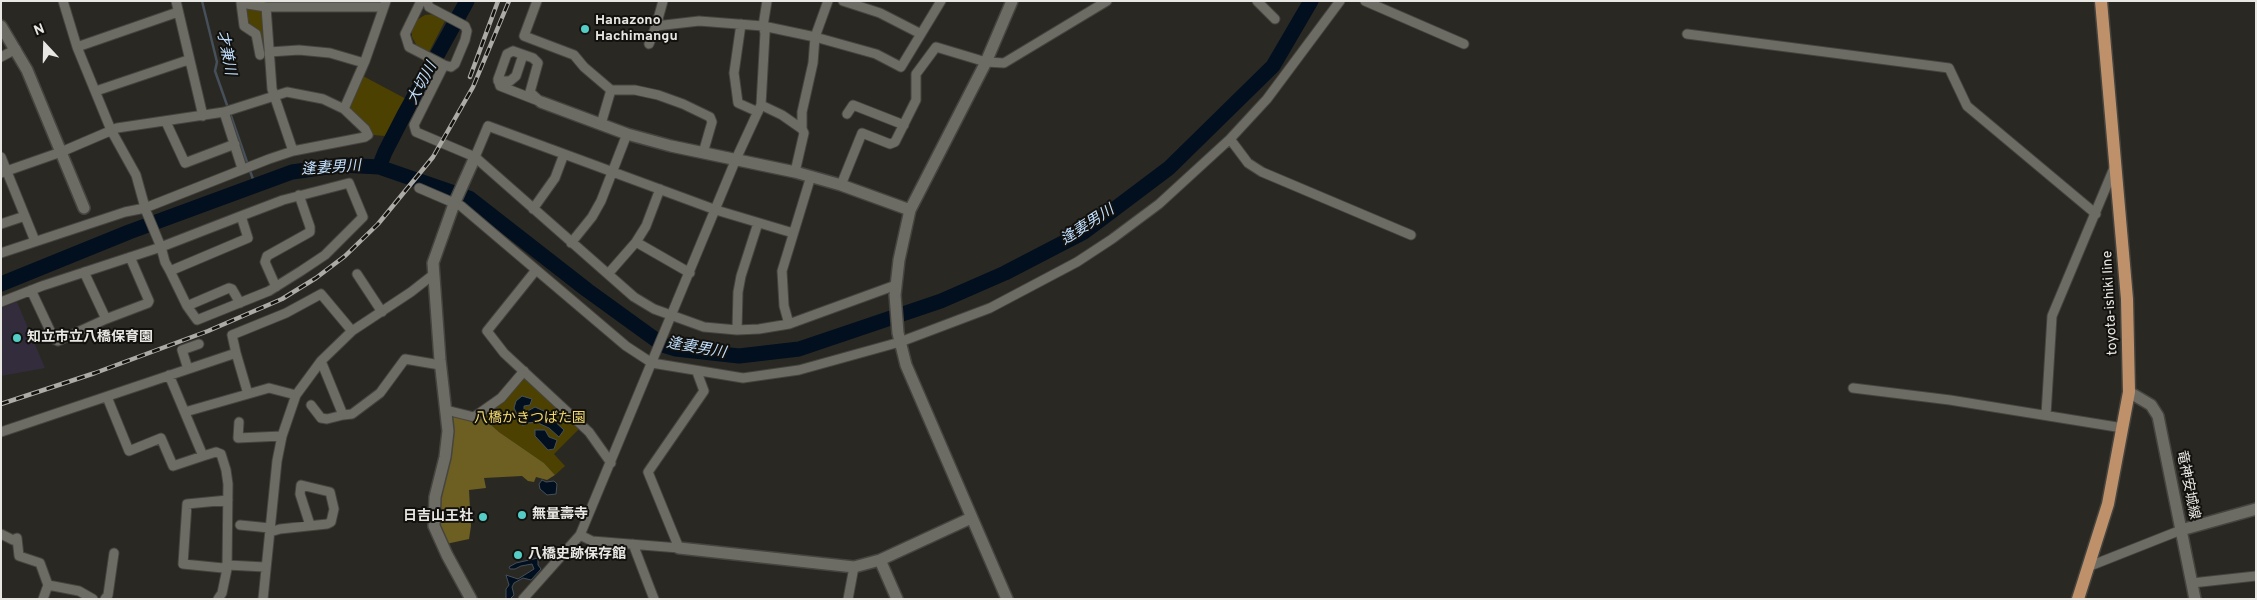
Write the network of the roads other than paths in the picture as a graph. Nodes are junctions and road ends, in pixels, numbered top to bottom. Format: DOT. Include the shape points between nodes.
graph roads {
  1 [pos="63,1"];
  2 [pos="176,1"];
  3 [pos="420,1"];
  4 [pos="537,1"];
  5 [pos="663,1"];
  6 [pos="766,1"];
  7 [pos="828,1"];
  8 [pos="843,1"];
  9 [pos="941,1"];
  10 [pos="1012,1"];
  11 [pos="1107,1"];
  12 [pos="1257,1"];
  13 [pos="1340,1"];
  14 [pos="1365,1"];
  15 [pos="2101,1"];
  16 [pos="276,4"];
  17 [pos="385,4"];
  18 [pos="428,4"];
  19 [pos="266,7"];
  20 [pos="178,12"];
  21 [pos="415,12"];
  22 [pos="1275,19"];
  23 [pos="742,24"];
  24 [pos="1,26"];
  25 [pos="656,26"];
  26 [pos="763,26"];
  27 [pos="921,34"];
  28 [pos="1687,34"];
  29 [pos="816,36"];
  30 [pos="649,44"];
  31 [pos="1464,44"];
  32 [pos="77,48"];
  33 [pos="16,49"];
  34 [pos="264,54"];
  35 [pos="523,55"];
  36 [pos="1,57"];
  37 [pos="188,60"];
  38 [pos="986,62"];
  39 [pos="364,63"];
  40 [pos="444,65"];
  41 [pos="901,67"];
  42 [pos="916,74"];
  43 [pos="498,82"];
  44 [pos="611,90"];
  45 [pos="96,91"];
  46 [pos="530,92"];
  47 [pos="521,95"];
  48 [pos="274,96"];
  49 [pos="541,102"];
  50 [pos="760,108"];
  51 [pos="344,109"];
  52 [pos="224,112"];
  53 [pos="847,114"];
  54 [pos="203,116"];
  55 [pos="166,122"];
  56 [pos="601,124"];
  57 [pos="904,125"];
  58 [pos="802,129"];
  59 [pos="111,130"];
  60 [pos="627,134"];
  61 [pos="1230,139"];
  62 [pos="235,144"];
  63 [pos="293,151"];
  64 [pos="61,152"];
  65 [pos="704,153"];
  66 [pos="564,154"];
  67 [pos="1,157"];
  68 [pos="475,157"];
  69 [pos="736,159"];
  70 [pos="2116,160"];
  71 [pos="242,168"];
  72 [pos="613,171"];
  73 [pos="4,172"];
  74 [pos="795,172"];
  75 [pos="811,176"];
  76 [pos="842,186"];
  77 [pos="419,188"];
  78 [pos="660,189"];
  79 [pos="299,195"];
  80 [pos="455,203"];
  81 [pos="84,208"];
  82 [pos="533,209"];
  83 [pos="146,210"];
  84 [pos="716,210"];
  85 [pos="910,210"];
  86 [pos="2096,214"];
  87 [pos="25,216"];
  88 [pos="241,216"];
  89 [pos="758,223"];
  90 [pos="1,224"];
  91 [pos="792,233"];
  92 [pos="1411,235"];
  93 [pos="35,241"];
  94 [pos="636,242"];
  95 [pos="571,243"];
  96 [pos="159,245"];
  97 [pos="1,253"];
  98 [pos="130,257"];
  99 [pos="536,270"];
  100 [pos="170,271"];
  101 [pos="84,272"];
  102 [pos="690,273"];
  103 [pos="357,274"];
  104 [pos="434,274"];
  105 [pos="608,274"];
  106 [pos="276,287"];
  107 [pos="31,290"];
  108 [pos="896,290"];
  109 [pos="1,302"];
  110 [pos="240,303"];
  111 [pos="186,306"];
  112 [pos="382,312"];
  113 [pos="671,316"];
  114 [pos="106,319"];
  115 [pos="789,324"];
  116 [pos="737,330"];
  117 [pos="352,331"];
  118 [pos="899,337"];
  119 [pos="199,344"];
  120 [pos="236,353"];
  121 [pos="321,361"];
  122 [pos="652,361"];
  123 [pos="440,365"];
  124 [pos="188,369"];
  125 [pos="524,371"];
  126 [pos="697,372"];
  127 [pos="169,375"];
  128 [pos="1852,388"];
  129 [pos="2129,392"];
  130 [pos="248,394"];
  131 [pos="296,395"];
  132 [pos="107,396"];
  133 [pos="311,405"];
  134 [pos="446,410"];
  135 [pos="185,412"];
  136 [pos="343,415"];
  137 [pos="2046,415"];
  138 [pos="239,422"];
  139 [pos="2123,428"];
  140 [pos="1,432"];
  141 [pos="282,436"];
  142 [pos="203,456"];
  143 [pos="610,463"];
  144 [pos="228,500"];
  145 [pos="2256,508"];
  146 [pos="971,518"];
  147 [pos="240,525"];
  148 [pos="310,525"];
  149 [pos="270,530"];
  150 [pos="2181,530"];
  151 [pos="1,534"];
  152 [pos="580,535"];
  153 [pos="633,544"];
  154 [pos="679,548"];
  155 [pos="114,553"];
  156 [pos="880,560"];
  157 [pos="227,565"];
  158 [pos="2090,566"];
  159 [pos="265,567"];
  160 [pos="854,567"];
  161 [pos="2256,576"];
  162 [pos="2192,583"];
  163 [pos="48,585"];
  164 [pos="44,599"];
  165 [pos="94,599"];
  166 [pos="105,599"];
  167 [pos="218,599"];
  168 [pos="262,599"];
  169 [pos="471,599"];
  170 [pos="523,599"];
  171 [pos="654,599"];
  172 [pos="848,599"];
  173 [pos="897,599"];
  174 [pos="1006,599"];
  175 [pos="2078,599"];
  176 [pos="2195,599"];
  1 -- 32 [label="street"];
  2 -- 20 [label="street"];
  3 -- 21 [label="street"];
  4 -- 44 [label="street" via="524,36 574,55"];
  5 -- 25 [label="street"];
  6 -- 26 [label="street"];
  7 -- 29 [label="street"];
  8 -- 27 [label="street" via="880,13"];
  9 -- 27 [label="street"];
  10 -- 38 [label="street"];
  11 -- 38 [label="street" via="1004,63"];
  12 -- 22 [label="street"];
  13 -- 61 [label="street" via="1267,100"];
  14 -- 31 [label="street"];
  15 -- 70 [label="main road, toyota-ishiki line"];
  16 -- 17 [label="street"];
  16 -- 19 [label="street"];
  17 -- 39 [label="street"];
  18 -- 21 [label="street"];
  18 -- 40 [label="street" via="465,26 467,31 455,64 451,67"];
  19 -- 34 [label="street"];
  19 -- 34 [label="street" via="241,3 244,26 256,34"];
  20 -- 32 [label="street"];
  20 -- 37 [label="street"];
  21 -- 40 [label="street" via="405,34 409,47"];
  23 -- 25 [label="street" via="699,21"];
  23 -- 26 [label="street"];
  23 -- 50 [label="street" via="734,73 738,104"];
  24 -- 33 [label="street"];
  25 -- 30 [label="street"];
  26 -- 29 [label="street"];
  26 -- 50 [label="street"];
  27 -- 41 [label="street"];
  28 -- 86 [label="street" via="1948,68 1967,106"];
  29 -- 41 [label="street" via="876,54"];
  29 -- 58 [label="street" via="802,112"];
  32 -- 45 [label="street"];
  33 -- 36 [label="street"];
  33 -- 64 [label="street"];
  34 -- 39 [label="street" via="299,50 322,52"];
  34 -- 48 [label="street"];
  35 -- 43 [label="street" via="516,76 510,81"];
  35 -- 43 [label="street" via="513,51 507,54"];
  35 -- 46 [label="street" via="538,63"];
  37 -- 45 [label="street"];
  37 -- 54 [label="street"];
  38 -- 42 [label="street" via="936,47"];
  38 -- 85 [label="street"];
  39 -- 51 [label="street"];
  40 -- 68 [label="street" via="414,125 415,129 424,136"];
  41 -- 42 [label="street"];
  42 -- 57 [label="street" via="916,100"];
  43 -- 47 [label="street"];
  44 -- 56 [label="street"];
  44 -- 65 [label="street" via="635,90 658,95 710,118 712,122"];
  45 -- 59 [label="street"];
  46 -- 47 [label="street"];
  46 -- 49 [label="street"];
  47 -- 49 [label="street"];
  48 -- 51 [label="street" via="287,92 323,99"];
  48 -- 52 [label="street"];
  48 -- 63 [label="street"];
  49 -- 56 [label="street"];
  50 -- 58 [label="street"];
  50 -- 69 [label="street"];
  51 -- 63 [label="street" via="365,129 368,134 365,137"];
  52 -- 54 [label="street"];
  52 -- 62 [label="street"];
  53 -- 57 [label="street" via="853,105"];
  54 -- 55 [label="street"];
  55 -- 59 [label="street"];
  55 -- 62 [label="street" via="185,163"];
  56 -- 60 [label="street"];
  57 -- 76 [label="street" via="893,144 862,133"];
  58 -- 74 [label="street" via="804,133"];
  59 -- 64 [label="street"];
  59 -- 83 [label="street" via="136,175"];
  60 -- 65 [label="street"];
  60 -- 72 [label="street"];
  61 -- 92 [label="street" via="1248,162 1262,172"];
  61 -- 118 [label="street" via="1159,204 1077,262 990,308"];
  62 -- 71 [label="street"];
  63 -- 71 [label="street"];
  64 -- 73 [label="street"];
  64 -- 81 [label="street"];
  65 -- 69 [label="street"];
  66 -- 68 [label="street" via="488,126"];
  66 -- 72 [label="street"];
  66 -- 82 [label="street" via="555,178"];
  67 -- 73 [label="street"];
  68 -- 80 [label="street"];
  68 -- 82 [label="street"];
  69 -- 74 [label="street"];
  69 -- 84 [label="street"];
  70 -- 86 [label="street"];
  70 -- 129 [label="main road, toyota-ishiki line" via="2127,299"];
  71 -- 83 [label="street"];
  72 -- 78 [label="street"];
  72 -- 95 [label="street" via="592,217"];
  73 -- 87 [label="street"];
  74 -- 75 [label="street"];
  75 -- 76 [label="street"];
  75 -- 91 [label="street"];
  76 -- 85 [label="street"];
  77 -- 80 [label="street"];
  78 -- 84 [label="street"];
  78 -- 94 [label="street" via="646,226"];
  79 -- 88 [label="street"];
  79 -- 106 [label="street" via="310,232 267,256 265,262"];
  79 -- 106 [label="street" via="350,183 364,217 325,255"];
  80 -- 99 [label="street"];
  80 -- 104 [label="street" via="433,263"];
  82 -- 95 [label="street"];
  83 -- 93 [label="street" via="125,212"];
  83 -- 96 [label="street"];
  84 -- 89 [label="street"];
  84 -- 102 [label="street"];
  85 -- 108 [label="street"];
  86 -- 137 [label="street" via="2052,316"];
  87 -- 90 [label="street"];
  87 -- 93 [label="street"];
  88 -- 96 [label="street"];
  88 -- 100 [label="street" via="248,236 246,240"];
  89 -- 91 [label="street"];
  89 -- 116 [label="street" via="741,276"];
  91 -- 115 [label="street" via="782,271 784,306"];
  93 -- 97 [label="street"];
  94 -- 102 [label="street"];
  94 -- 105 [label="street"];
  95 -- 105 [label="street"];
  96 -- 98 [label="street"];
  96 -- 100 [label="street"];
  98 -- 101 [label="street"];
  98 -- 114 [label="street" via="149,301"];
  99 -- 122 [label="street" via="626,346"];
  99 -- 125 [label="street" via="487,331"];
  100 -- 111 [label="street"];
  101 -- 107 [label="street"];
  101 -- 114 [label="street"];
  102 -- 113 [label="street"];
  103 -- 112 [label="street"];
  104 -- 112 [label="street"];
  104 -- 123 [label="street"];
  105 -- 113 [label="street" via="634,297"];
  106 -- 110 [label="street"];
  107 -- 109 [label="street"];
  107 -- 114 [label="street" via="56,340"];
  108 -- 115 [label="street"];
  108 -- 118 [label="street"];
  110 -- 111 [label="street" via="197,320"];
  110 -- 111 [label="street" via="229,288"];
  112 -- 117 [label="street"];
  113 -- 116 [label="street" via="704,326"];
  113 -- 122 [label="street"];
  115 -- 116 [label="street"];
  117 -- 120 [label="street" via="321,294 286,313 232,335"];
  117 -- 121 [label="street"];
  118 -- 126 [label="street" via="784,372 743,378"];
  118 -- 146 [label="street" via="915,388"];
  119 -- 124 [label="street" via="182,350"];
  120 -- 124 [label="street"];
  120 -- 130 [label="street"];
  121 -- 131 [label="street"];
  121 -- 136 [label="street"];
  122 -- 126 [label="street"];
  122 -- 143 [label="street"];
  123 -- 134 [label="street"];
  123 -- 136 [label="street" via="405,359 380,393 352,414"];
  124 -- 127 [label="street"];
  125 -- 134 [label="street" via="501,398 474,417"];
  125 -- 143 [label="street" via="589,432"];
  126 -- 154 [label="street" via="704,391 648,472"];
  127 -- 132 [label="street"];
  127 -- 135 [label="street"];
  128 -- 137 [label="street"];
  129 -- 139 [label="main road, toyota-ishiki line"];
  129 -- 150 [label="street, 竜神安城線" via="2151,405 2158,416"];
  130 -- 131 [label="street" via="268,388"];
  130 -- 135 [label="street"];
  131 -- 141 [label="street"];
  132 -- 140 [label="street"];
  132 -- 142 [label="street" via="129,451 161,438 173,466"];
  133 -- 136 [label="street" via="321,418 327,420"];
  134 -- 169 [label="street" via="448,431 435,496 434,526"];
  135 -- 142 [label="street"];
  137 -- 139 [label="street"];
  138 -- 141 [label="street" via="238,438"];
  139 -- 158 [label="main road, toyota-ishiki line" via="2108,504"];
  141 -- 149 [label="street"];
  142 -- 144 [label="street" via="216,452 221,454"];
  143 -- 152 [label="street"];
  144 -- 157 [label="street"];
  144 -- 157 [label="street" via="187,504 183,564 223,568"];
  145 -- 150 [label="street"];
  146 -- 156 [label="street"];
  146 -- 174 [label="street"];
  147 -- 149 [label="street"];
  148 -- 148 [label="street" via="331,522 334,509 330,492 301,485 300,494"];
  148 -- 149 [label="street"];
  149 -- 159 [label="street"];
  150 -- 158 [label="street"];
  150 -- 162 [label="street, 竜神安城線"];
  151 -- 163 [label="street" via="13,540 17,538 20,556 40,563"];
  152 -- 153 [label="street" via="592,541"];
  152 -- 170 [label="street"];
  153 -- 154 [label="street"];
  153 -- 171 [label="street"];
  154 -- 160 [label="street"];
  155 -- 166 [label="street"];
  156 -- 160 [label="street"];
  156 -- 173 [label="street"];
  157 -- 159 [label="street"];
  157 -- 167 [label="street"];
  158 -- 175 [label="main road, toyota-ishiki line"];
  159 -- 168 [label="street"];
  160 -- 172 [label="street"];
  161 -- 162 [label="street"];
  162 -- 176 [label="street, 竜神安城線"];
  163 -- 164 [label="street"];
  163 -- 165 [label="street" via="79,591"];
}
